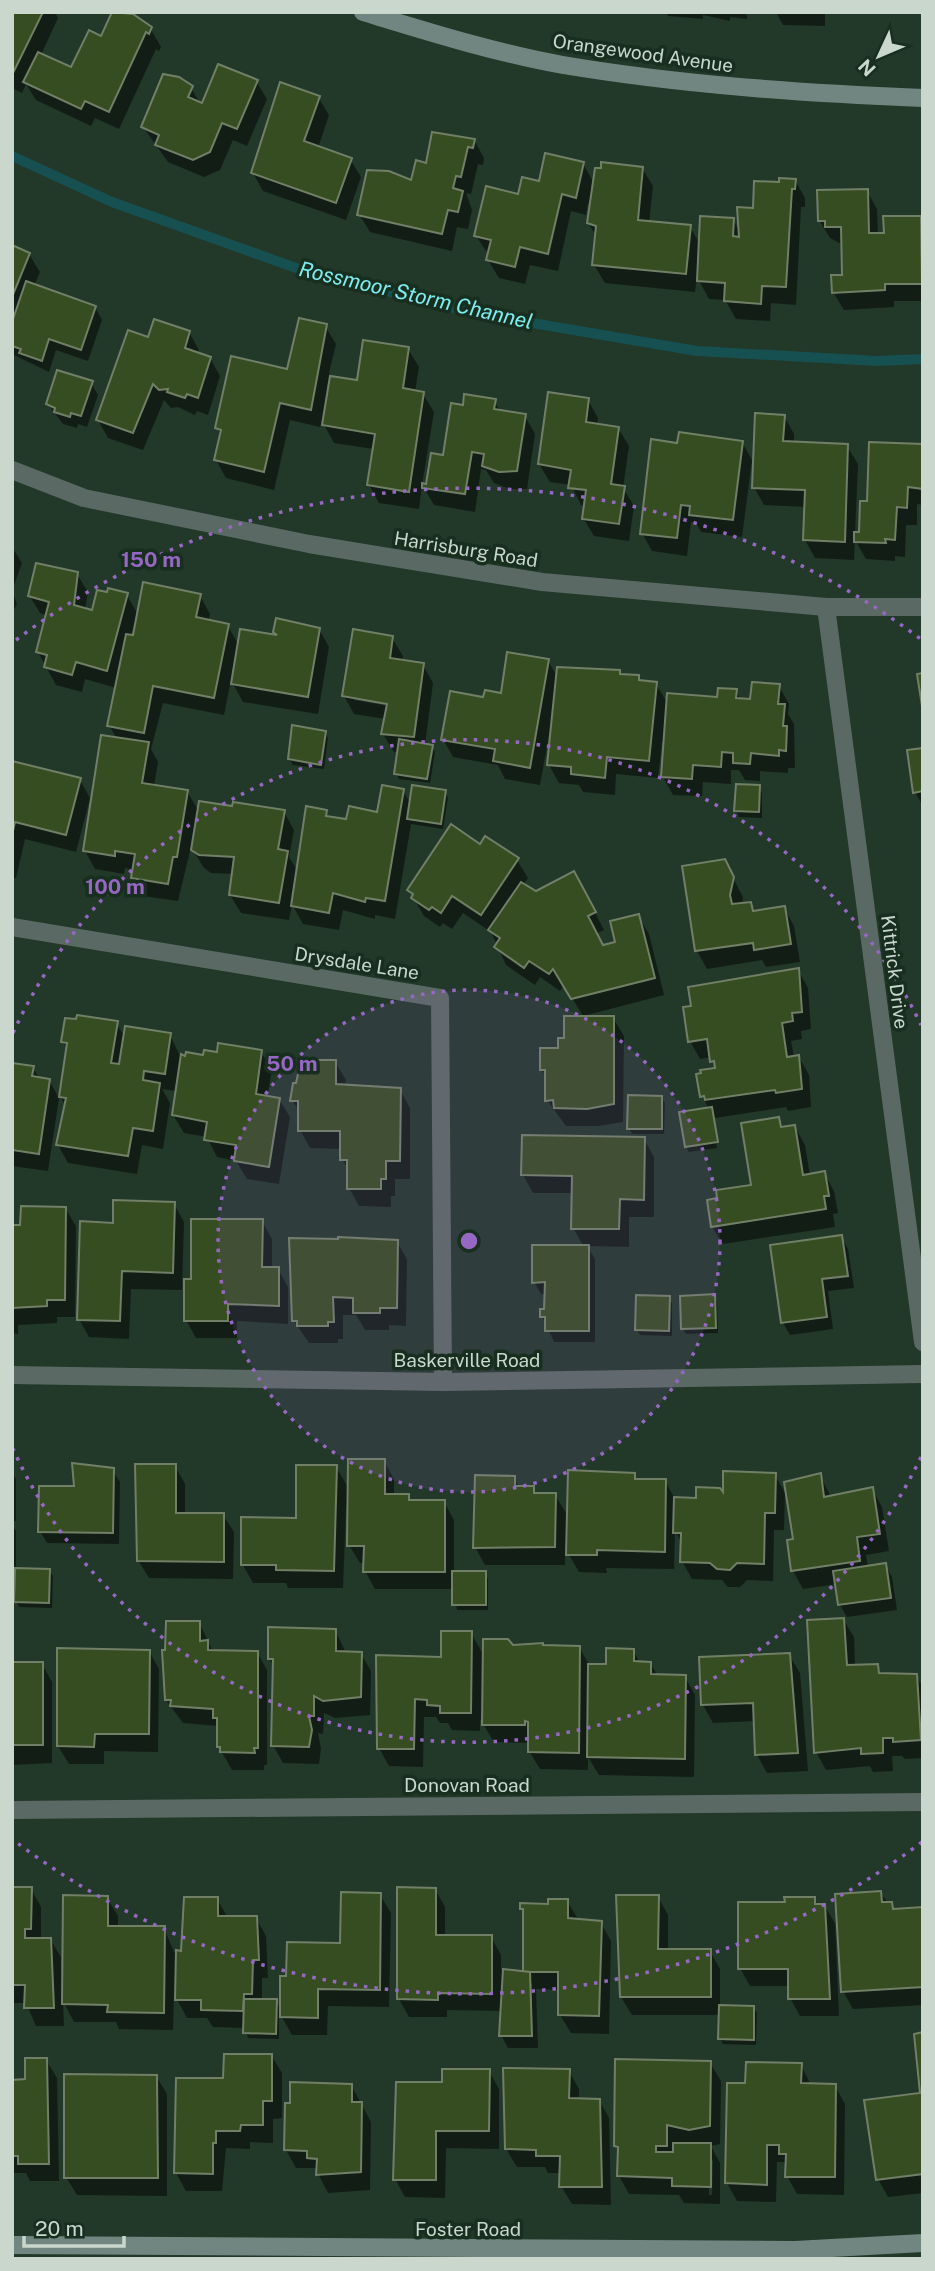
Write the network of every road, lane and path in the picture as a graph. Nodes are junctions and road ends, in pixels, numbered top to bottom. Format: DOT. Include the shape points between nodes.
graph roads {
  1 [pos="363,12"];
  2 [pos="923,98"];
  3 [pos="12,470"];
  4 [pos="826,607"];
  5 [pos="923,607"];
  6 [pos="12,926"];
  7 [pos="923,1342"];
  8 [pos="923,1374"];
  9 [pos="12,1375"];
  10 [pos="443,1382"];
  11 [pos="923,1802"];
  12 [pos="12,1810"];
  13 [pos="923,2244"];
  14 [pos="12,2245"];
  15 [pos="225,2253"];
  1 -- 2 [label="street, Orangewood Avenue" via="562,64 780,92"];
  3 -- 4 [label="street, Harrisburg Road" via="84,498 309,544 542,582"];
  4 -- 5 [label="street, Harrisburg Road"];
  4 -- 7 [label="street, Kittrick Drive"];
  6 -- 10 [label="street, Drysdale Lane" via="440,998"];
  8 -- 10 [label="street, Baskerville Road"];
  9 -- 10 [label="street, Baskerville Road"];
  11 -- 12 [label="street, Donovan Road"];
  13 -- 15 [label="street, Foster Road" via="795,2250"];
  14 -- 15 [label="street, Foster Road"];
}
